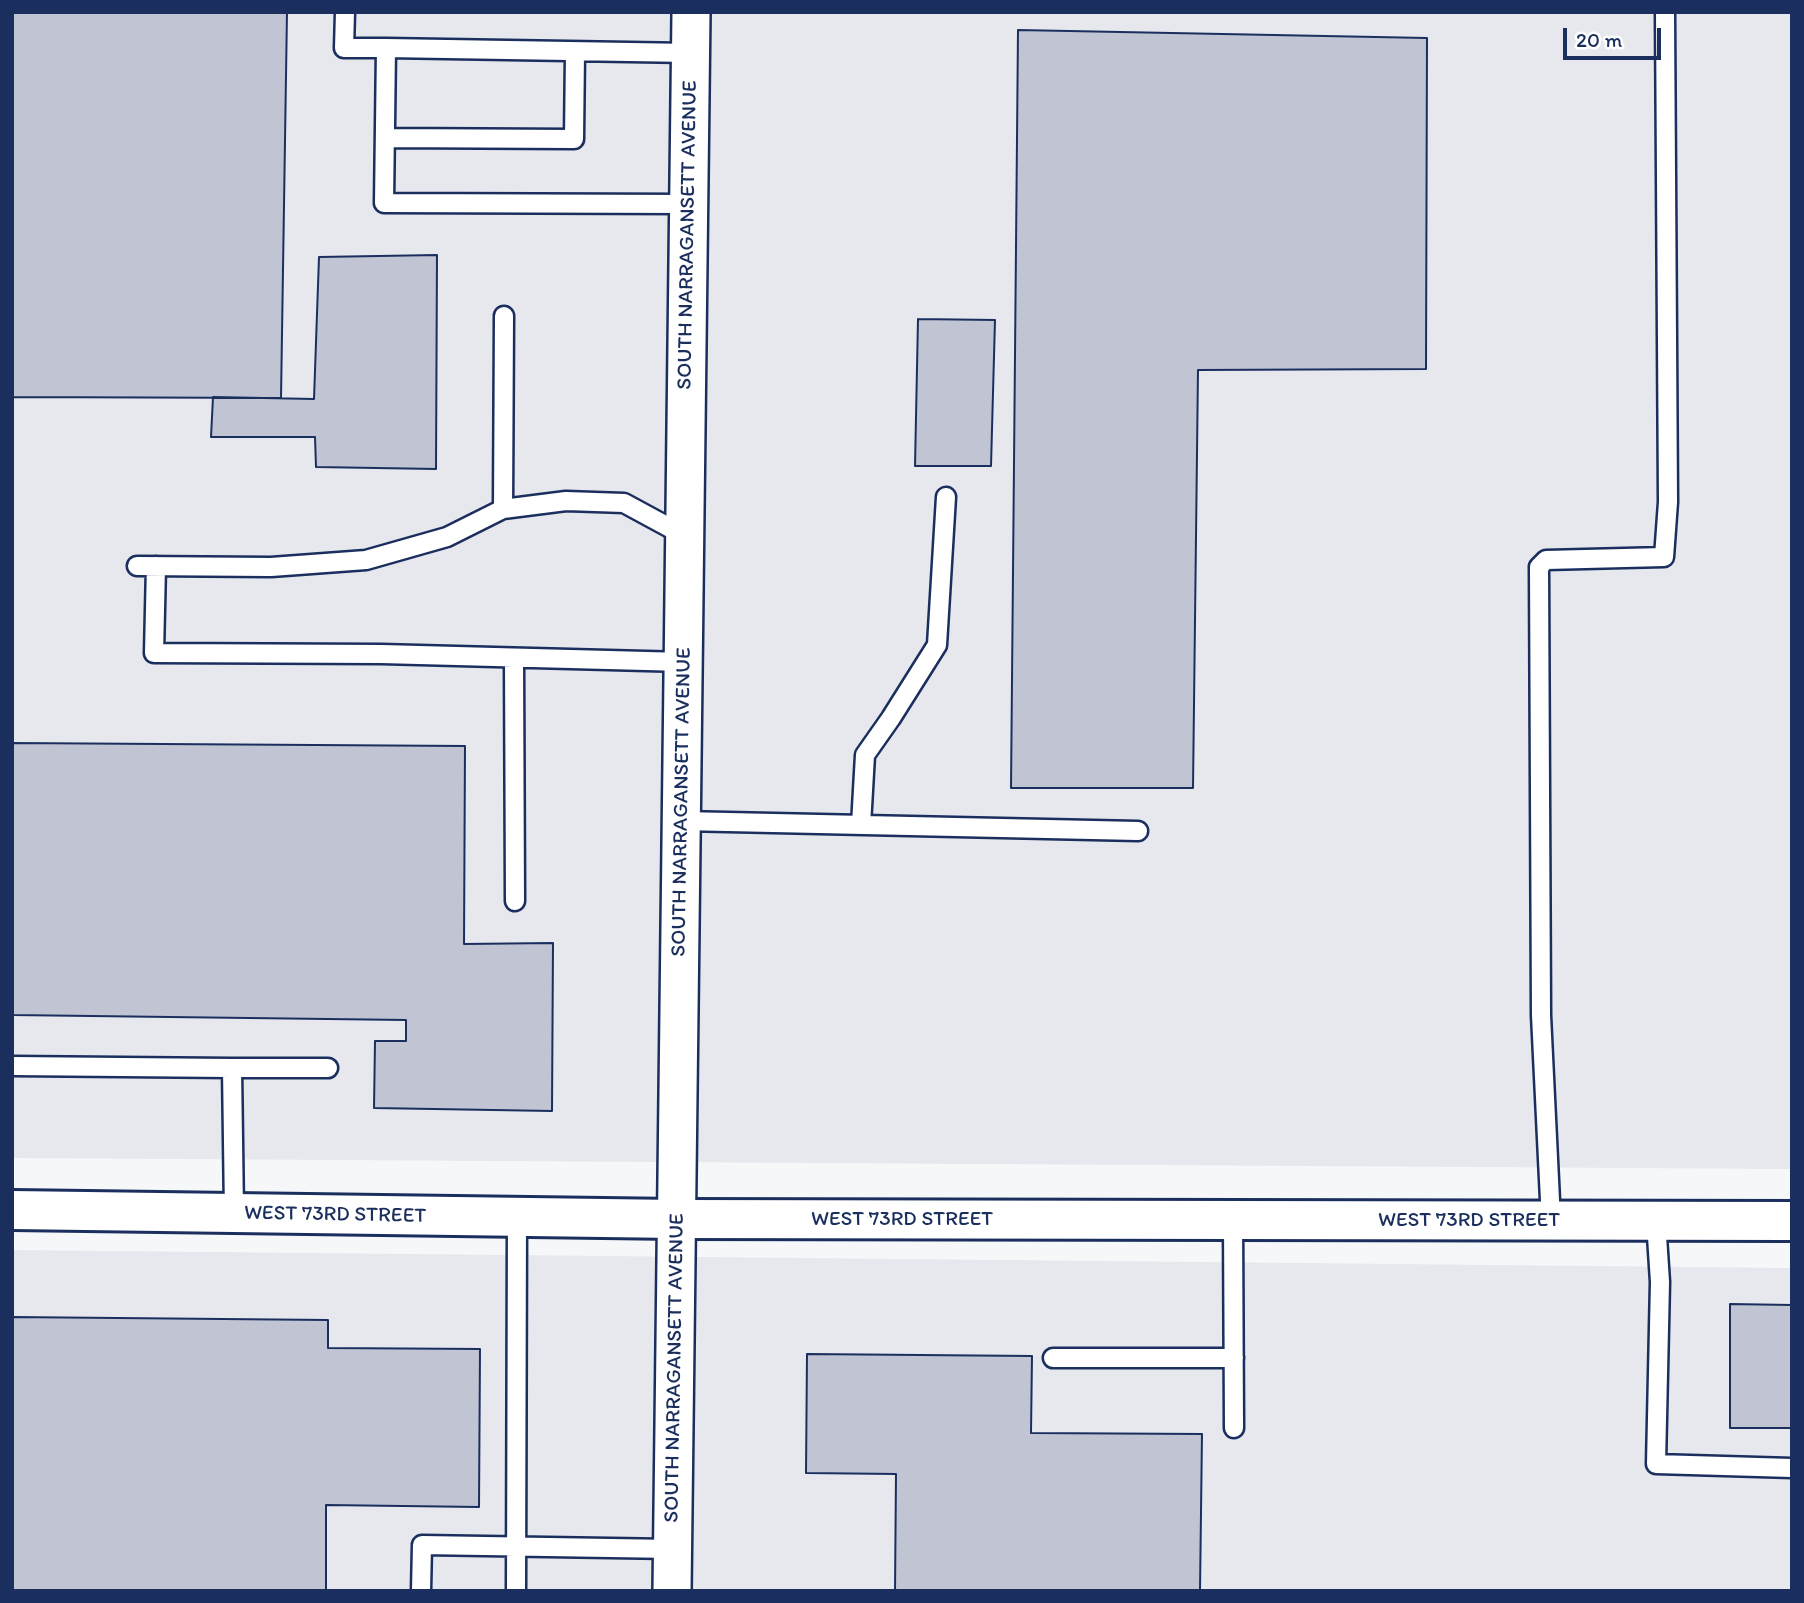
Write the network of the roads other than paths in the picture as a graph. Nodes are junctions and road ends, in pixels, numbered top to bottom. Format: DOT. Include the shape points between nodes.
graph roads {
  1 [pos="345,12"];
  2 [pos="691,12"];
  3 [pos="1665,12"];
  4 [pos="386,48"];
  5 [pos="575,52"];
  6 [pos="690,53"];
  7 [pos="385,138"];
  8 [pos="688,204"];
  9 [pos="504,316"];
  10 [pos="946,498"];
  11 [pos="503,509"];
  12 [pos="685,536"];
  13 [pos="137,566"];
  14 [pos="156,566"];
  15 [pos="514,657"];
  16 [pos="684,662"];
  17 [pos="682,821"];
  18 [pos="862,825"];
  19 [pos="1138,831"];
  20 [pos="515,901"];
  21 [pos="12,1066"];
  22 [pos="232,1068"];
  23 [pos="328,1068"];
  24 [pos="12,1210"];
  25 [pos="234,1213"];
  26 [pos="517,1217"];
  27 [pos="677,1219"];
  28 [pos="1233,1220"];
  29 [pos="1551,1221"];
  30 [pos="1656,1221"];
  31 [pos="1792,1221"];
  32 [pos="1053,1358"];
  33 [pos="1234,1358"];
  34 [pos="1234,1428"];
  35 [pos="1792,1468"];
  36 [pos="516,1547"];
  37 [pos="673,1549"];
  38 [pos="421,1591"];
  39 [pos="516,1591"];
  40 [pos="672,1591"];
  1 -- 4 [label="lane" via="344,48"];
  2 -- 6 [label="street, SOUTH NARRAGANSETT AVENUE"];
  3 -- 29 [label="lane" via="1668,502 1664,557 1546,560 1539,567 1541,1015"];
  4 -- 5 [label="lane"];
  4 -- 7 [label="lane"];
  5 -- 6 [label="lane"];
  5 -- 7 [label="lane" via="574,139"];
  6 -- 8 [label="street, SOUTH NARRAGANSETT AVENUE"];
  7 -- 8 [label="lane" via="384,203"];
  8 -- 12 [label="street, SOUTH NARRAGANSETT AVENUE"];
  9 -- 11 [label="lane"];
  10 -- 18 [label="lane" via="937,646 865,755"];
  11 -- 12 [label="lane" via="566,501 624,503"];
  11 -- 14 [label="lane" via="447,537 366,560 271,567"];
  12 -- 16 [label="street, SOUTH NARRAGANSETT AVENUE"];
  13 -- 14 [label="lane"];
  14 -- 15 [label="lane" via="153,653"];
  15 -- 16 [label="lane"];
  15 -- 20 [label="lane"];
  16 -- 17 [label="street, SOUTH NARRAGANSETT AVENUE"];
  17 -- 18 [label="lane"];
  17 -- 27 [label="street, SOUTH NARRAGANSETT AVENUE"];
  18 -- 19 [label="lane"];
  21 -- 22 [label="lane"];
  22 -- 23 [label="lane"];
  22 -- 25 [label="lane"];
  24 -- 25 [label="street, WEST 73RD STREET"];
  25 -- 26 [label="street, WEST 73RD STREET"];
  26 -- 27 [label="street, WEST 73RD STREET"];
  26 -- 36 [label="lane"];
  27 -- 28 [label="street, WEST 73RD STREET"];
  27 -- 37 [label="street, SOUTH NARRAGANSETT AVENUE"];
  28 -- 29 [label="street, WEST 73RD STREET"];
  28 -- 33 [label="lane"];
  29 -- 30 [label="street, WEST 73RD STREET"];
  30 -- 31 [label="street, WEST 73RD STREET"];
  30 -- 35 [label="lane" via="1660,1282 1656,1464"];
  32 -- 33 [label="lane"];
  33 -- 34 [label="lane"];
  36 -- 37 [label="lane"];
  36 -- 38 [label="lane" via="422,1545"];
  36 -- 39 [label="lane"];
  37 -- 40 [label="street, SOUTH NARRAGANSETT AVENUE"];
}
